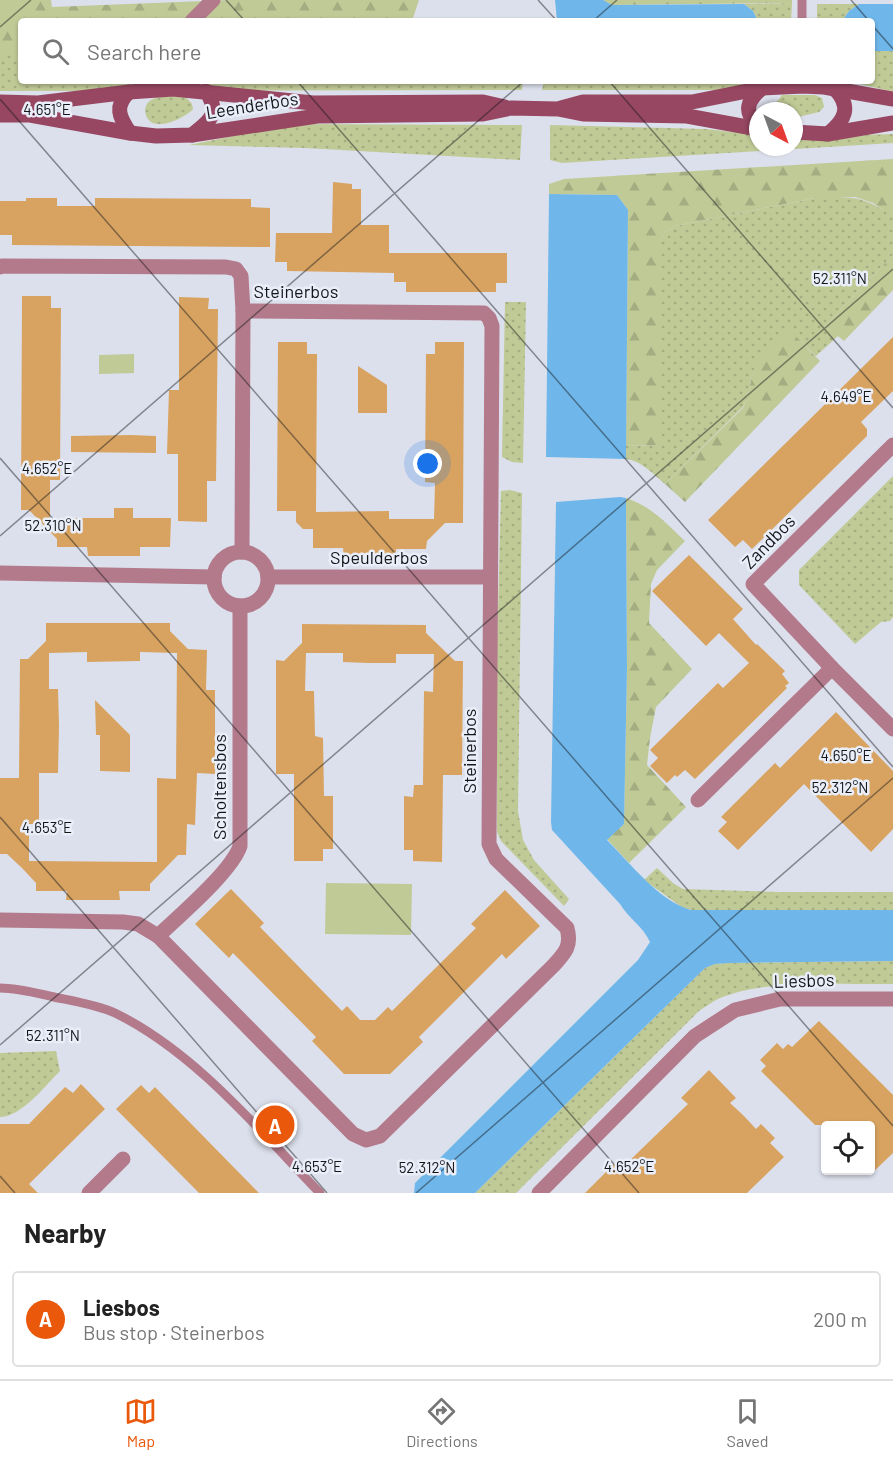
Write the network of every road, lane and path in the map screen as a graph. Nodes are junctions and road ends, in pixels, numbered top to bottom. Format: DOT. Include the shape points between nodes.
graph roads {
  1 [pos="213,0"];
  2 [pos="802,0"];
  3 [pos="195,18"];
  4 [pos="802,18"];
  5 [pos="795,84"];
  6 [pos="808,84"];
  7 [pos="173,85"];
  8 [pos="762,88"];
  9 [pos="835,89"];
  10 [pos="206,91"];
  11 [pos="129,92"];
  12 [pos="893,99"];
  13 [pos="0,102"];
  14 [pos="749,102"];
  15 [pos="511,108"];
  16 [pos="558,109"];
  17 [pos="0,115"];
  18 [pos="893,123"];
  19 [pos="749,126"];
  20 [pos="130,133"];
  21 [pos="803,133"];
  22 [pos="828,134"];
  23 [pos="192,135"];
  24 [pos="0,267"];
  25 [pos="243,311"];
  26 [pos="893,445"];
  27 [pos="242,552"];
  28 [pos="0,573"];
  29 [pos="214,577"];
  30 [pos="268,577"];
  31 [pos="490,577"];
  32 [pos="240,606"];
  33 [pos="832,668"];
  34 [pos="893,729"];
  35 [pos="698,800"];
  36 [pos="0,920"];
  37 [pos="158,936"];
  38 [pos="0,988"];
  39 [pos="893,999"];
  40 [pos="123,1159"];
  41 [pos="88,1193"];
  42 [pos="320,1193"];
  43 [pos="539,1193"];
  1 -- 3 [label="street"];
  2 -- 4 [label="lane"];
  5 -- 8 [label="main road, Leenderbos"];
  6 -- 9 [label="main road, Leenderbos"];
  7 -- 10 [label="main road, Leenderbos"];
  7 -- 11 [label="main road, Leenderbos"];
  8 -- 14 [label="main road"];
  8 -- 16 [label="main road, Leenderbos" via="692,102 583,102"];
  9 -- 12 [label="main road, Leenderbos"];
  9 -- 22 [label="main road" via="842,95 846,108 843,118"];
  10 -- 15 [label="main road, Leenderbos" via="313,103 483,102"];
  10 -- 23 [label="main road" via="215,110"];
  11 -- 13 [label="main road, Leenderbos" via="38,103"];
  11 -- 20 [label="main road" via="120,100 119,110"];
  15 -- 16 [label="main road, Leenderbos"];
  15 -- 23 [label="main road, Leenderbos" via="483,114 317,116"];
  16 -- 19 [label="main road, Leenderbos" via="583,114 687,116"];
  17 -- 20 [label="main road, Leenderbos" via="30,115"];
  18 -- 22 [label="main road"];
  20 -- 23 [label="main road, Leenderbos"];
  21 -- 22 [label="main road"];
  24 -- 25 [label="street, Steinerbos" via="226,267 236,269 241,276"];
  25 -- 27 [label="street"];
  25 -- 31 [label="street, Steinerbos" via="484,312 492,326"];
  26 -- 33 [label="street, Zandbos" via="753,584"];
  27 -- 29 [label="street" via="234,552 220,562"];
  27 -- 30 [label="street" via="263,562"];
  28 -- 29 [label="street"];
  29 -- 32 [label="street" via="214,586 224,600"];
  30 -- 31 [label="street, Speulderbos"];
  30 -- 32 [label="street" via="257,601"];
  31 -- 37 [label="street, Steinerbos" via="489,844 496,859 567,928 569,947 558,960 380,1136 366,1140 353,1134"];
  32 -- 37 [label="street, Scholtensbos" via="240,846 221,875"];
  33 -- 34 [label="street, Zandbos"];
  33 -- 35 [label="street"];
  36 -- 37 [label="street, Steinerbos" via="123,922 138,924"];
  38 -- 42 [label="lane" via="114,1012 166,1044 213,1085"];
  39 -- 43 [label="street, Liesbos" via="780,999 735,1010 695,1036"];
  40 -- 41 [label="street"];
}
